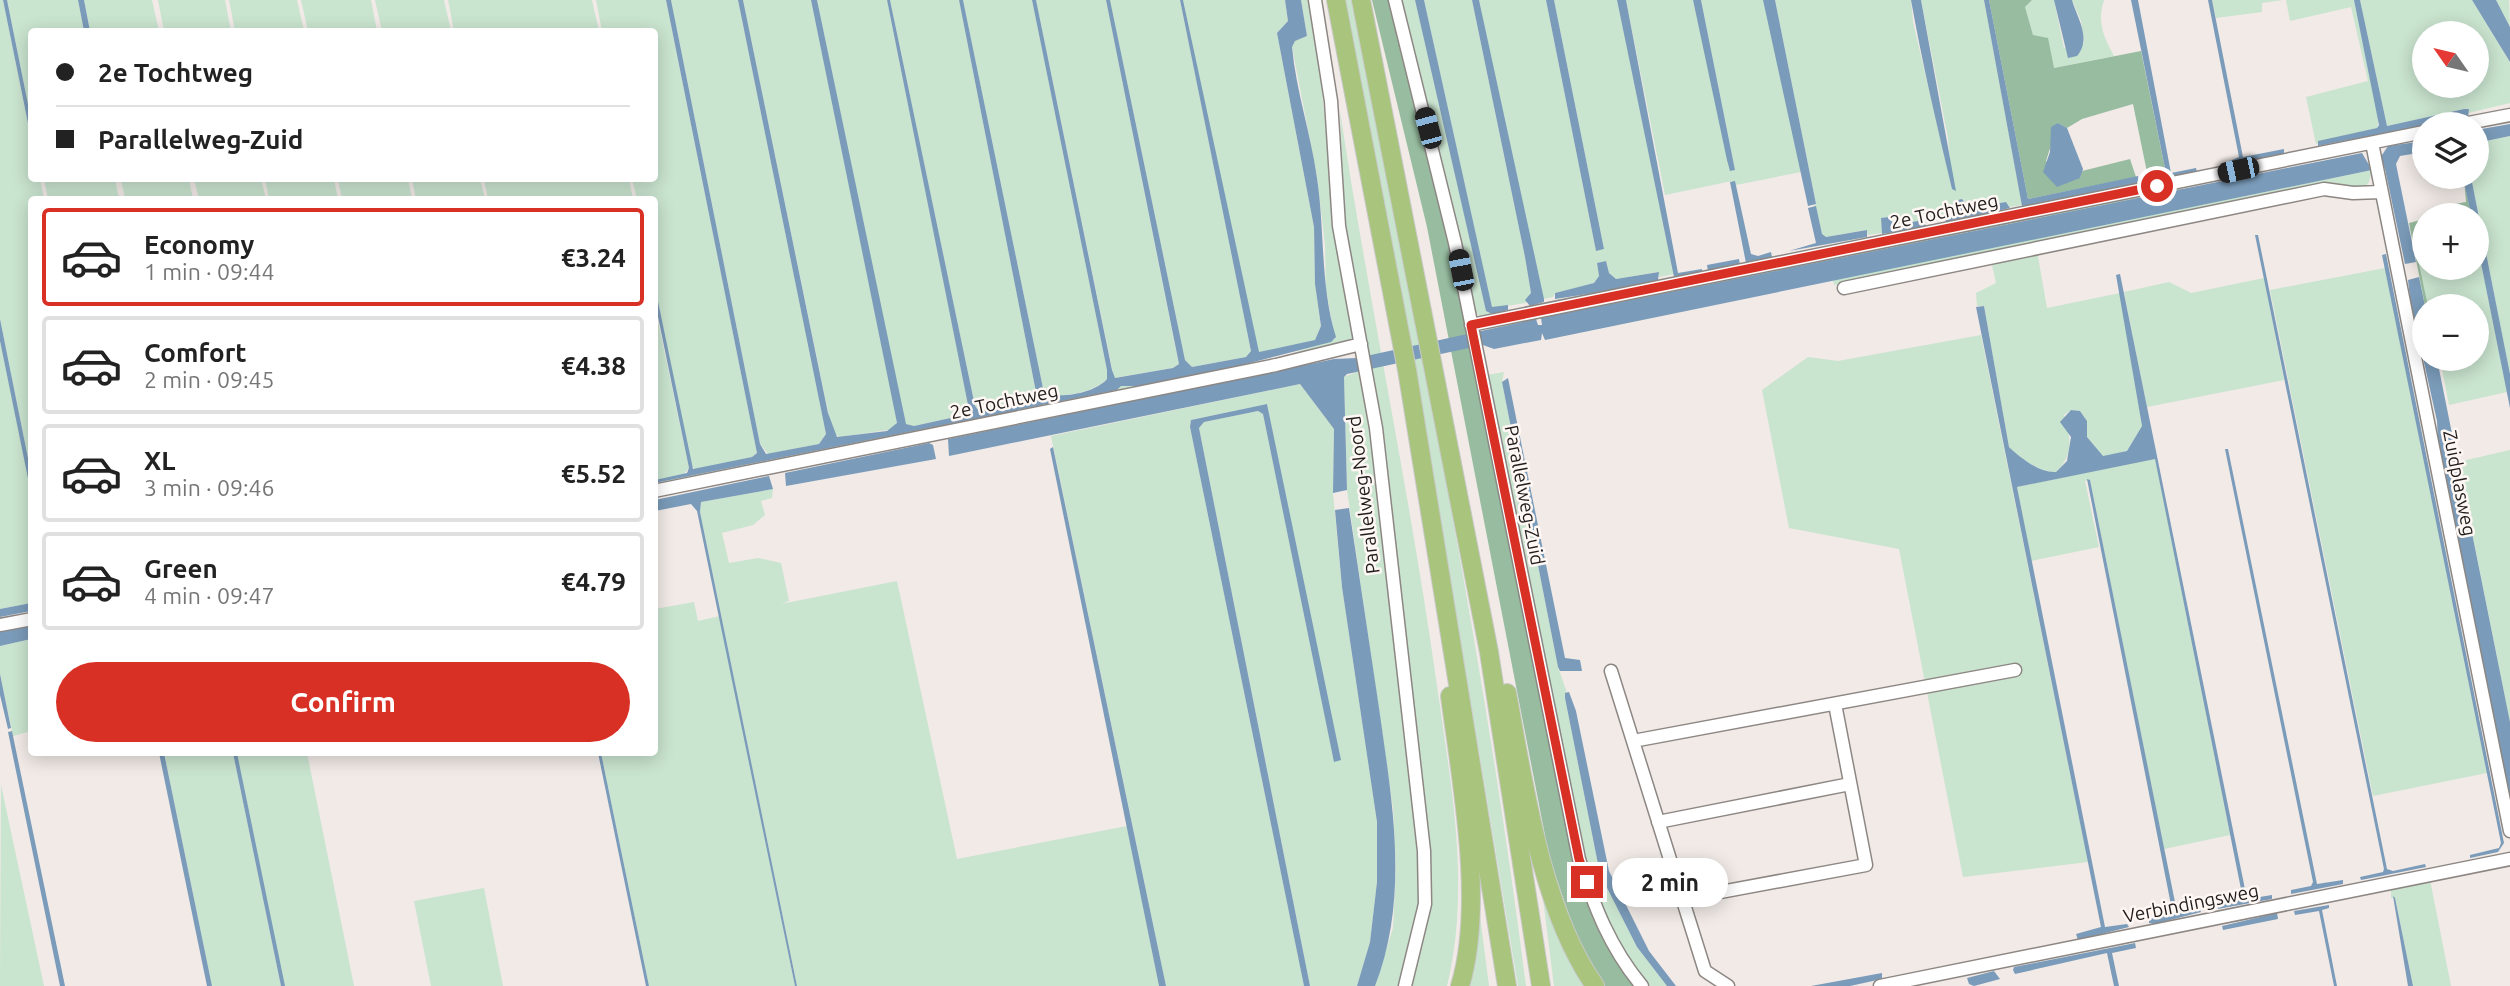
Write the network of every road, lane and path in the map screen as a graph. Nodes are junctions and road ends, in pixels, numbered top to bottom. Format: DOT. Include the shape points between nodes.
graph roads {
  1 [pos="1315,0"];
  2 [pos="1336,0"];
  3 [pos="1361,0"];
  4 [pos="1395,0"];
  5 [pos="2510,115"];
  6 [pos="2489,119"];
  7 [pos="2412,134"];
  8 [pos="2372,142"];
  9 [pos="2381,192"];
  10 [pos="1844,288"];
  11 [pos="1472,328"];
  12 [pos="1362,348"];
  13 [pos="658,490"];
  14 [pos="28,620"];
  15 [pos="0,625"];
  16 [pos="1451,627"];
  17 [pos="1489,652"];
  18 [pos="2015,670"];
  19 [pos="1611,671"];
  20 [pos="1835,704"];
  21 [pos="1633,741"];
  22 [pos="1850,784"];
  23 [pos="1658,822"];
  24 [pos="2510,831"];
  25 [pos="2510,859"];
  26 [pos="1683,898"];
  27 [pos="1405,986"];
  28 [pos="1460,986"];
  29 [pos="1507,986"];
  30 [pos="1541,986"];
  31 [pos="1595,986"];
  32 [pos="1642,986"];
  33 [pos="1728,986"];
  34 [pos="1880,986"];
  1 -- 12 [label="street, Parallelweg-Noord" via="1331,101 1339,226"];
  2 -- 16 [label="highway"];
  3 -- 17 [label="highway"];
  4 -- 11 [label="street, Parallelweg-Zuid"];
  5 -- 6 [label="street"];
  7 -- 8 [label="street, 2e Tochtweg"];
  8 -- 9 [label="street, Zuidplasweg"];
  8 -- 11 [label="street, 2e Tochtweg"];
  9 -- 10 [label="street" via="2324,189"];
  9 -- 24 [label="street, Zuidplasweg"];
  11 -- 32 [label="street, Parallelweg-Zuid" via="1579,859 1614,949"];
  12 -- 13 [label="street, 2e Tochtweg"];
  12 -- 27 [label="street, Parallelweg-Noord" via="1424,851 1424,904"];
  14 -- 15 [label="street"];
  16 -- 28 [label="highway" via="1444,651 1466,837 1470,924"];
  16 -- 29 [label="highway"];
  17 -- 30 [label="highway"];
  17 -- 31 [label="highway" via="1503,676 1532,825 1564,930"];
  18 -- 20 [label="street"];
  19 -- 21 [label="street"];
  20 -- 21 [label="street"];
  20 -- 22 [label="street"];
  21 -- 23 [label="street"];
  22 -- 23 [label="street"];
  22 -- 26 [label="street" via="1866,865"];
  23 -- 26 [label="street"];
  25 -- 34 [label="street, Verbindingsweg"];
  26 -- 33 [label="street" via="1705,971"];
}
